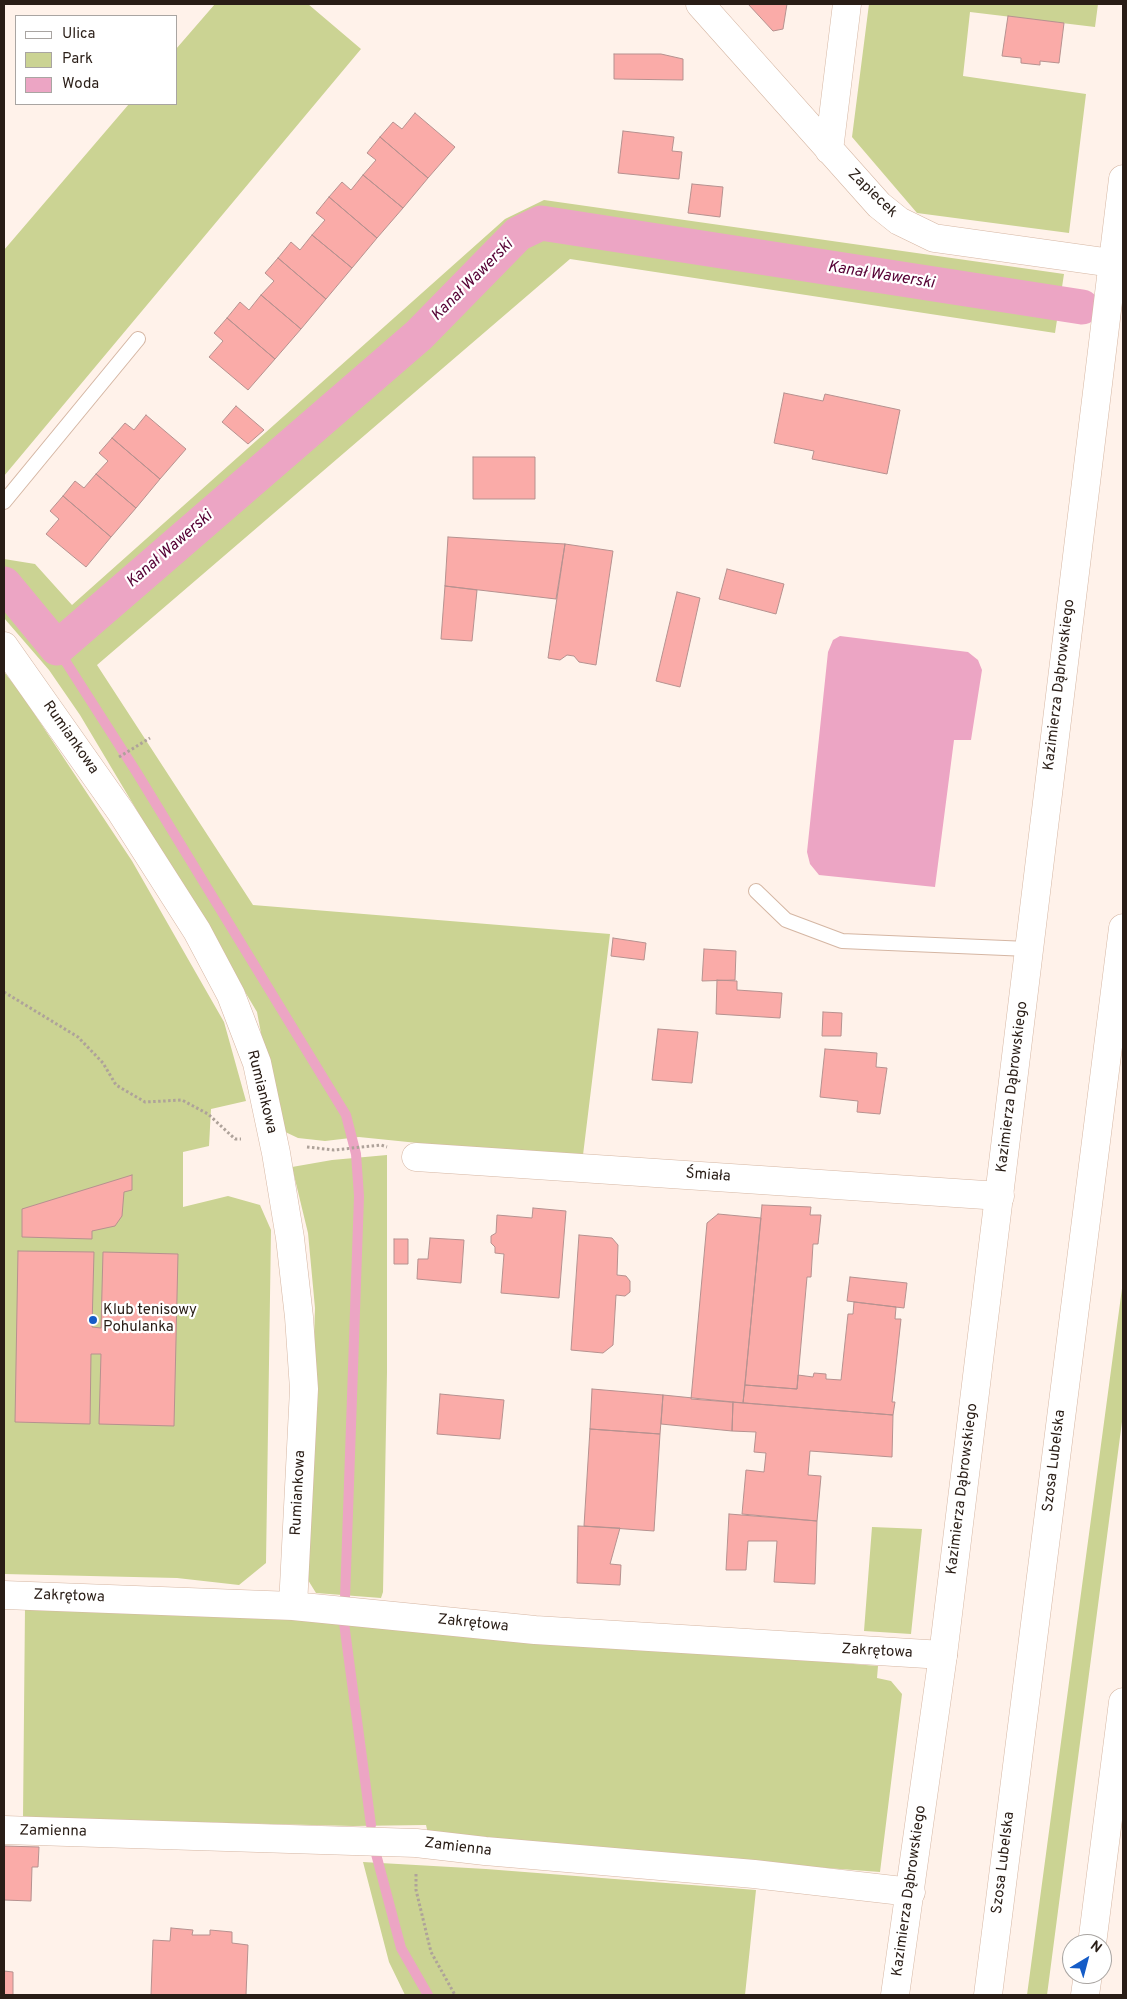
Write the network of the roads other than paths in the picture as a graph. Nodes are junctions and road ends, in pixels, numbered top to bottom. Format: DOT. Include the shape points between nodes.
graph roads {
  1 [pos="700,4"];
  2 [pos="847,4"];
  3 [pos="829,150"];
  4 [pos="1123,179"];
  5 [pos="1112,263"];
  6 [pos="138,339"];
  7 [pos="4,502"];
  8 [pos="4,646"];
  9 [pos="756,891"];
  10 [pos="1123,928"];
  11 [pos="1028,949"];
  12 [pos="416,1157"];
  13 [pos="1000,1196"];
  14 [pos="4,1595"];
  15 [pos="293,1606"];
  16 [pos="942,1656"];
  17 [pos="1123,1702"];
  18 [pos="4,1830"];
  19 [pos="911,1892"];
  20 [pos="1093,1934"];
  21 [pos="895,1995"];
  22 [pos="988,1995"];
  1 -- 3 [label="main road, Zapiecek"];
  2 -- 3 [label="main road"];
  3 -- 5 [label="main road, Zapiecek" via="879,205 899,220 934,238"];
  4 -- 5 [label="main road, Kazimierza Dąbrowskiego"];
  5 -- 11 [label="main road, Kazimierza Dąbrowskiego"];
  6 -- 7 [label="lane"];
  8 -- 15 [label="main road, Rumiankowa" via="121,812 198,931 231,995 256,1063 290,1238 304,1389"];
  9 -- 11 [label="lane" via="786,920 842,941"];
  10 -- 22 [label="main road, Szosa Lubelska"];
  11 -- 13 [label="main road, Kazimierza Dąbrowskiego"];
  12 -- 13 [label="main road, Śmiała"];
  13 -- 16 [label="main road, Kazimierza Dąbrowskiego"];
  14 -- 15 [label="main road, Zakrętowa"];
  15 -- 16 [label="main road, Zakrętowa" via="535,1630"];
  16 -- 19 [label="main road, Kazimierza Dąbrowskiego"];
  17 -- 20 [label="main road"];
  18 -- 19 [label="main road, Zamienna" via="411,1842"];
  19 -- 21 [label="main road, Kazimierza Dąbrowskiego"];
}
